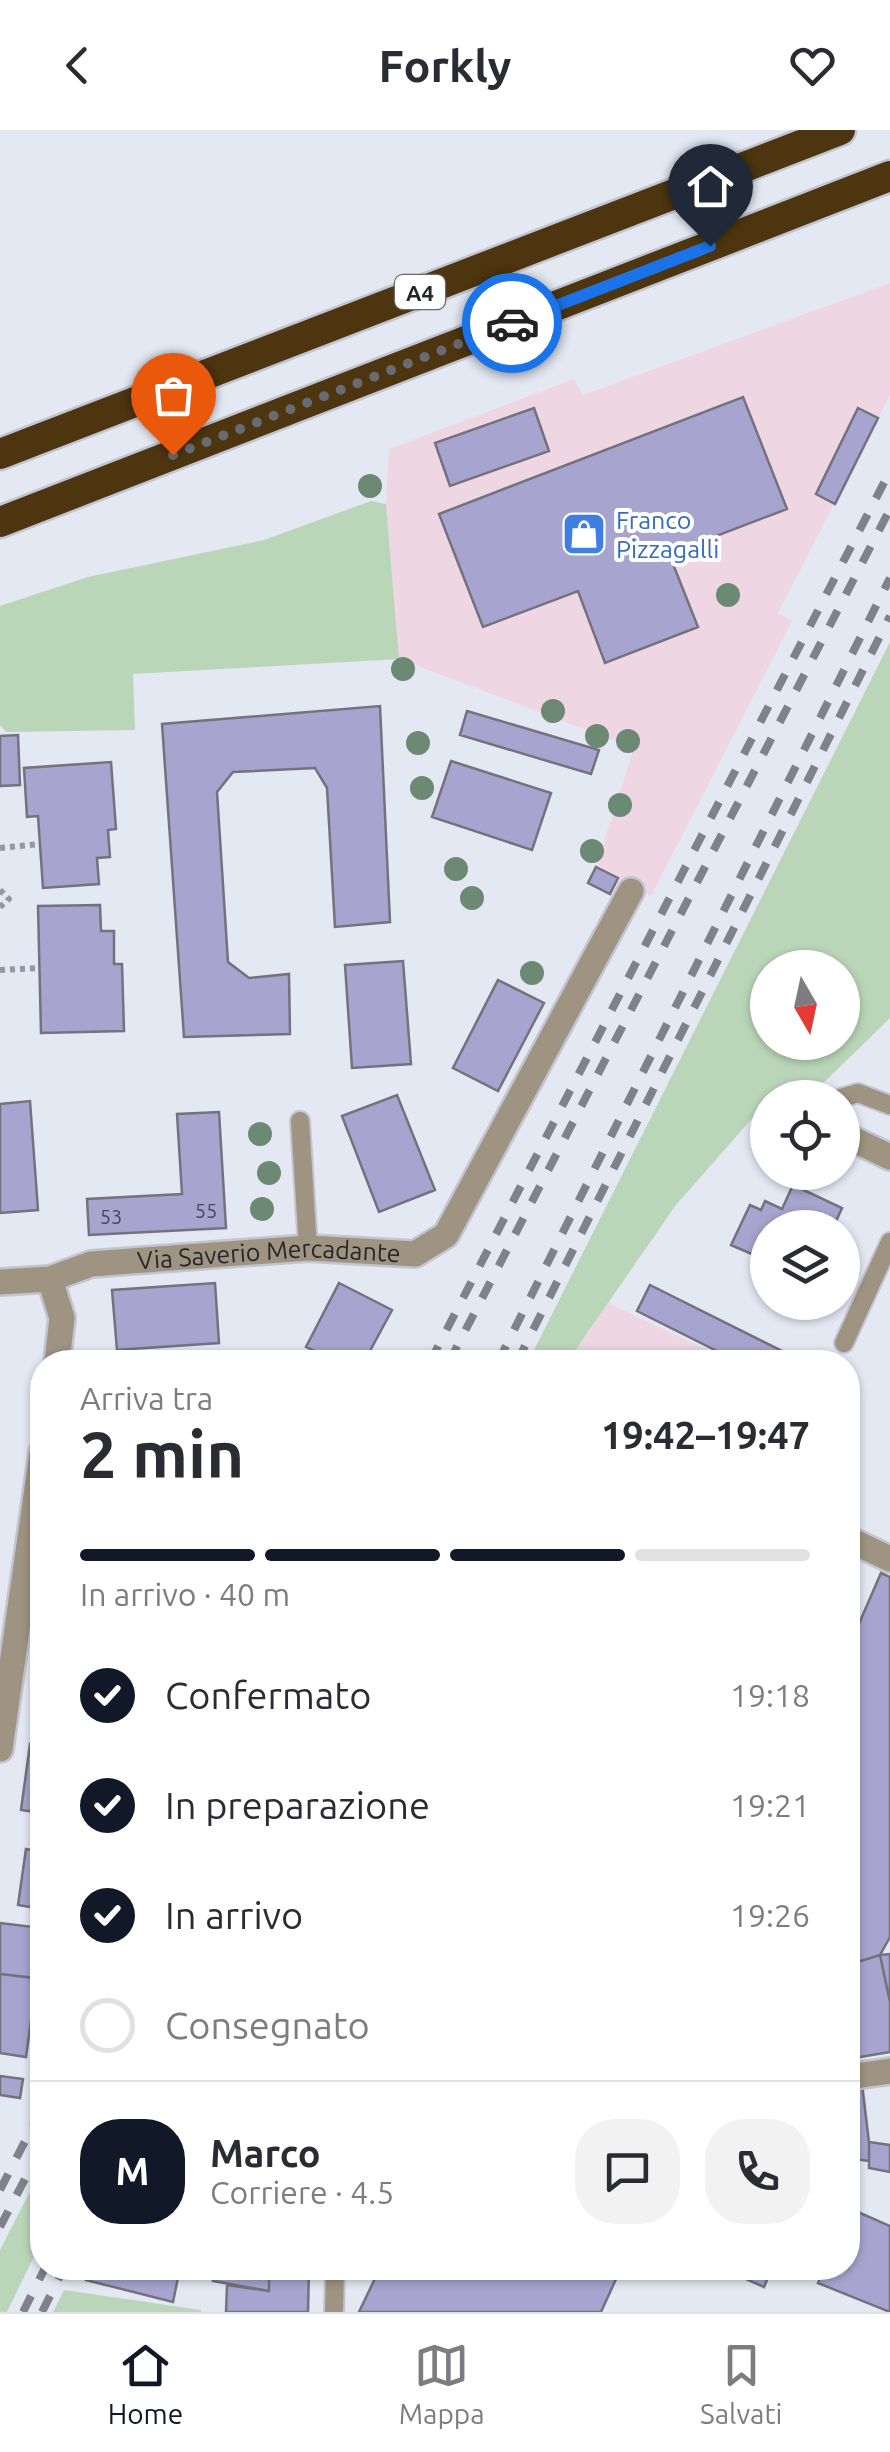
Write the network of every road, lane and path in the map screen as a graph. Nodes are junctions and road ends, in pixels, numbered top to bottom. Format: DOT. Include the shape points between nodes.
graph roads {
  1 [pos="840,130"];
  2 [pos="890,176"];
  3 [pos="0,454"];
  4 [pos="0,522"];
  5 [pos="40,844"];
  6 [pos="0,848"];
  7 [pos="0,890"];
  8 [pos="631,891"];
  9 [pos="0,907"];
  10 [pos="40,968"];
  11 [pos="0,970"];
  12 [pos="860,1094"];
  13 [pos="890,1105"];
  14 [pos="300,1121"];
  15 [pos="860,1142"];
  16 [pos="890,1157"];
  17 [pos="890,1242"];
  18 [pos="308,1248"];
  19 [pos="50,1280"];
  20 [pos="0,1282"];
  21 [pos="844,1343"];
  22 [pos="58,1350"];
  23 [pos="30,1537"];
  24 [pos="860,1545"];
  25 [pos="890,1559"];
  26 [pos="0,1749"];
  27 [pos="890,2070"];
  28 [pos="860,2075"];
  29 [pos="335,2280"];
  30 [pos="334,2312"];
  1 -- 3 [label="highway, A4"];
  2 -- 4 [label="highway"];
  5 -- 6 [label="path"];
  7 -- 9 [label="path" via="8,898"];
  8 -- 18 [label="street, Via Saverio Mercadante" via="446,1234 415,1254"];
  10 -- 11 [label="path"];
  12 -- 13 [label="lane"];
  14 -- 18 [label="lane"];
  15 -- 16 [label="street"];
  17 -- 21 [label="lane"];
  18 -- 19 [label="street, Via Saverio Mercadante" via="91,1264"];
  19 -- 20 [label="street, Via Saverio Mercadante"];
  19 -- 22 [label="street" via="62,1318"];
  23 -- 26 [label="street"];
  24 -- 25 [label="street"];
  27 -- 28 [label="street"];
  29 -- 30 [label="lane"];
}
